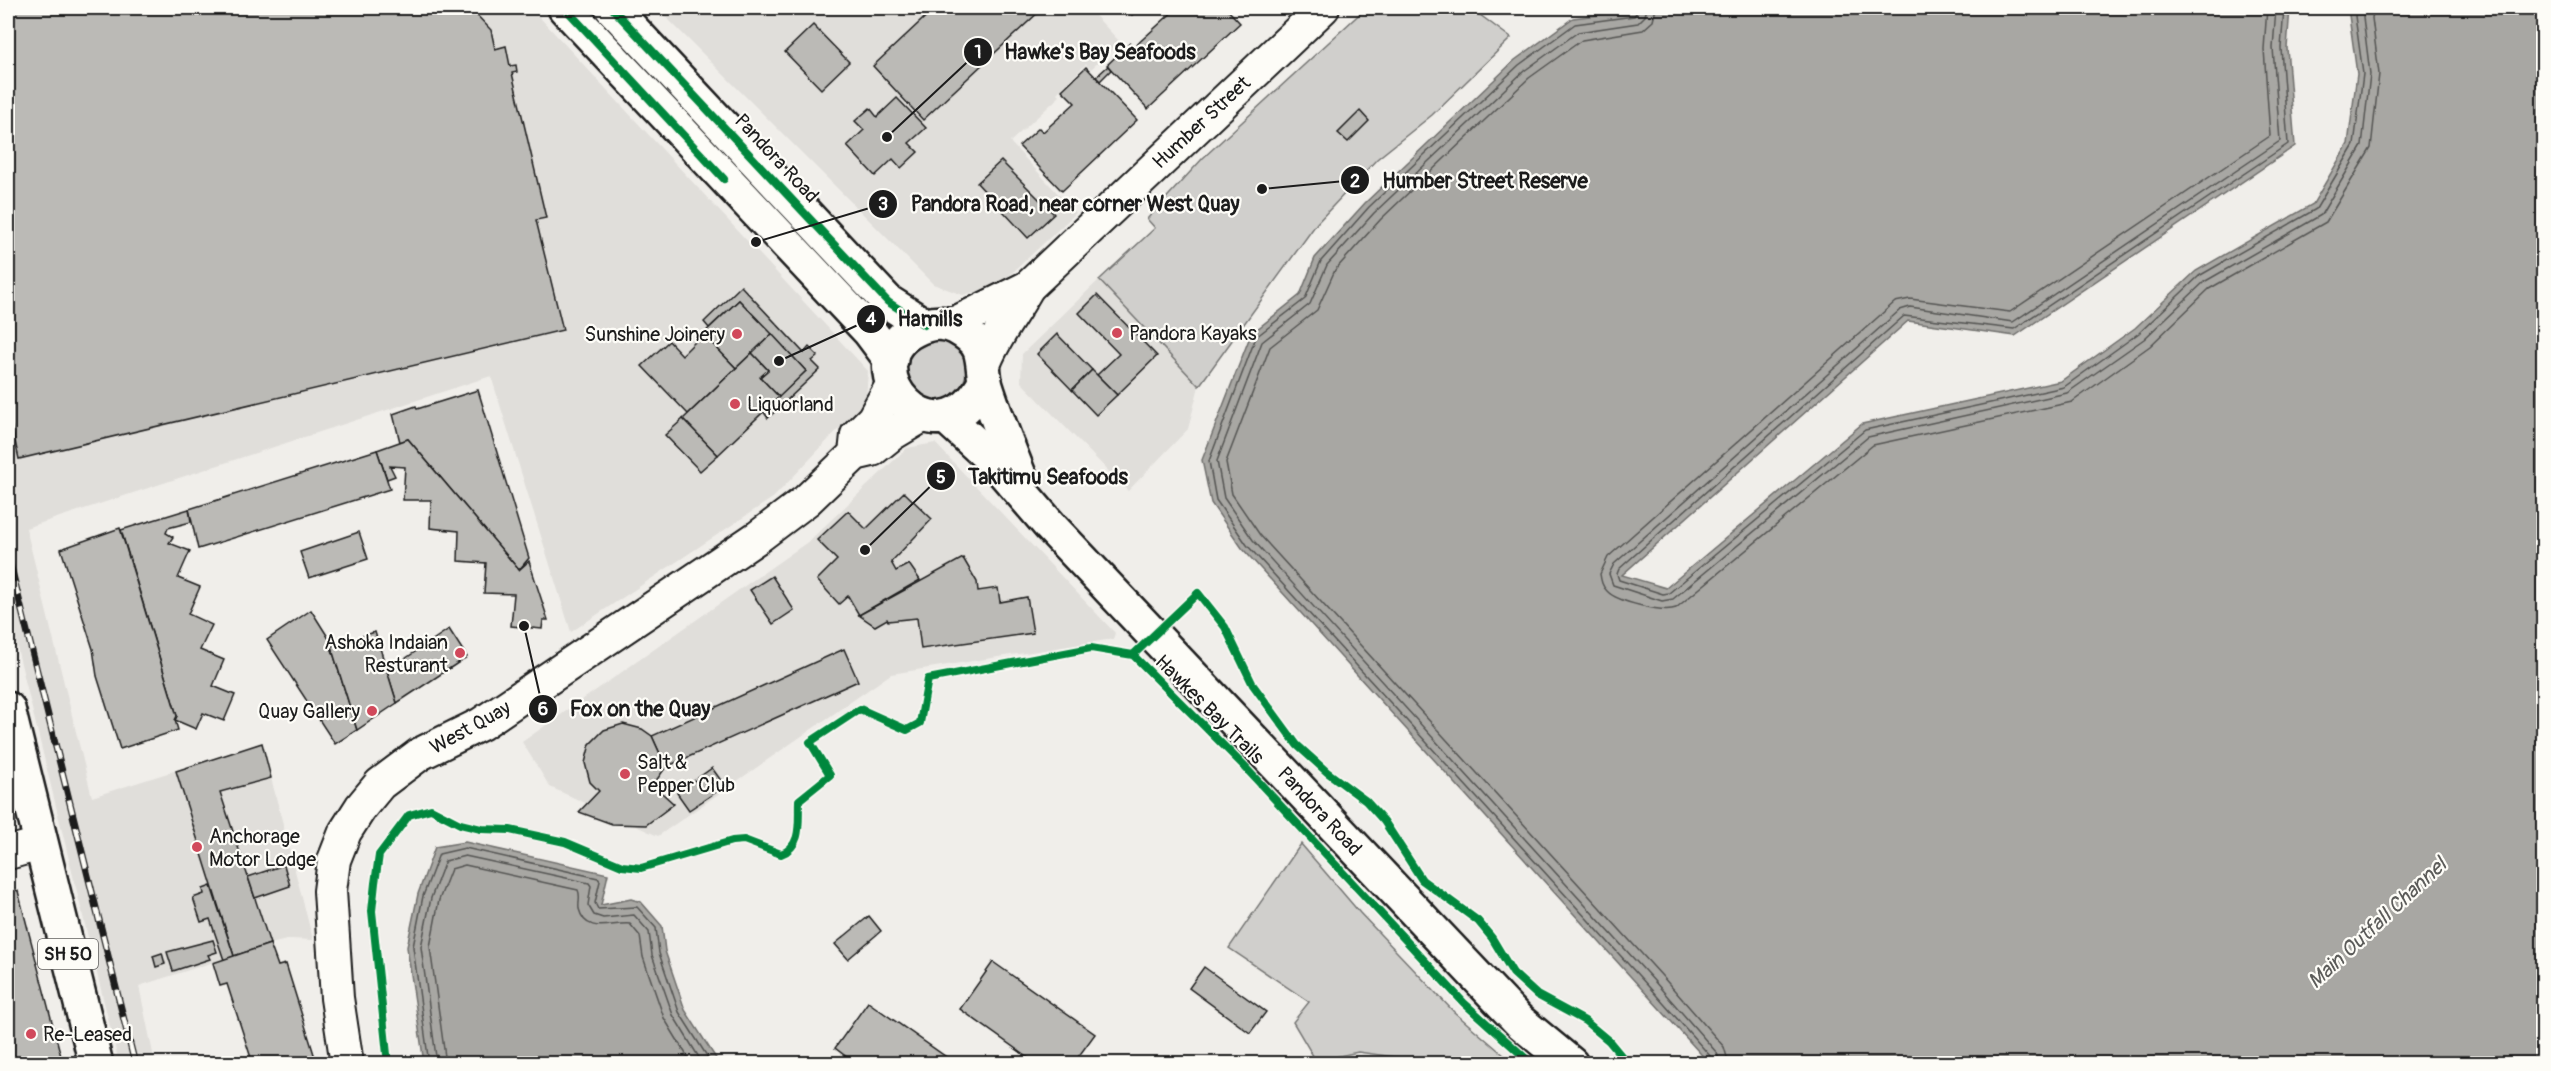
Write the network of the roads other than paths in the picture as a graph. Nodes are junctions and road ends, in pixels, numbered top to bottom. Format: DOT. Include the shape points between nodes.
graph roads {
  1 [pos="565,8"];
  2 [pos="612,8"];
  3 [pos="1323,8"];
  4 [pos="1028,287"];
  5 [pos="937,325"];
  6 [pos="891,373"];
  7 [pos="985,373"];
  8 [pos="935,416"];
  9 [pos="855,454"];
  10 [pos="1029,498"];
  11 [pos="8,709"];
  12 [pos="40,844"];
  13 [pos="8,853"];
  14 [pos="96,1064"];
  15 [pos="347,1064"];
  16 [pos="1571,1064"];
  1 -- 6 [label="main road" via="870,332"];
  2 -- 5 [label="main road, Pandora Road" via="888,302"];
  3 -- 4 [label="street, Humber Street"];
  4 -- 5 [label="street, Humber Street"];
  4 -- 7 [label="street, Humber Street" via="989,349"];
  5 -- 6 [label="main road" via="907,334 897,346"];
  5 -- 7 [label="main road" via="967,334 979,348"];
  6 -- 8 [label="main road" via="899,399 910,409"];
  6 -- 9 [label="street, West Quay" via="873,419 857,435"];
  7 -- 8 [label="main road" via="977,396 966,408"];
  7 -- 10 [label="main road" via="997,420"];
  8 -- 9 [label="street, West Quay" via="892,434 872,450"];
  8 -- 10 [label="main road" via="979,445"];
  9 -- 15 [label="street, West Quay" via="771,528 481,724 403,765 380,784 349,825 334,860 330,891 334,964"];
  10 -- 16 [label="main road, Pandora Road" via="1051,527 1519,1021"];
  11 -- 12 [label="main road, SH 50"];
  12 -- 13 [label="street"];
  12 -- 14 [label="main road, SH 50"];
}
